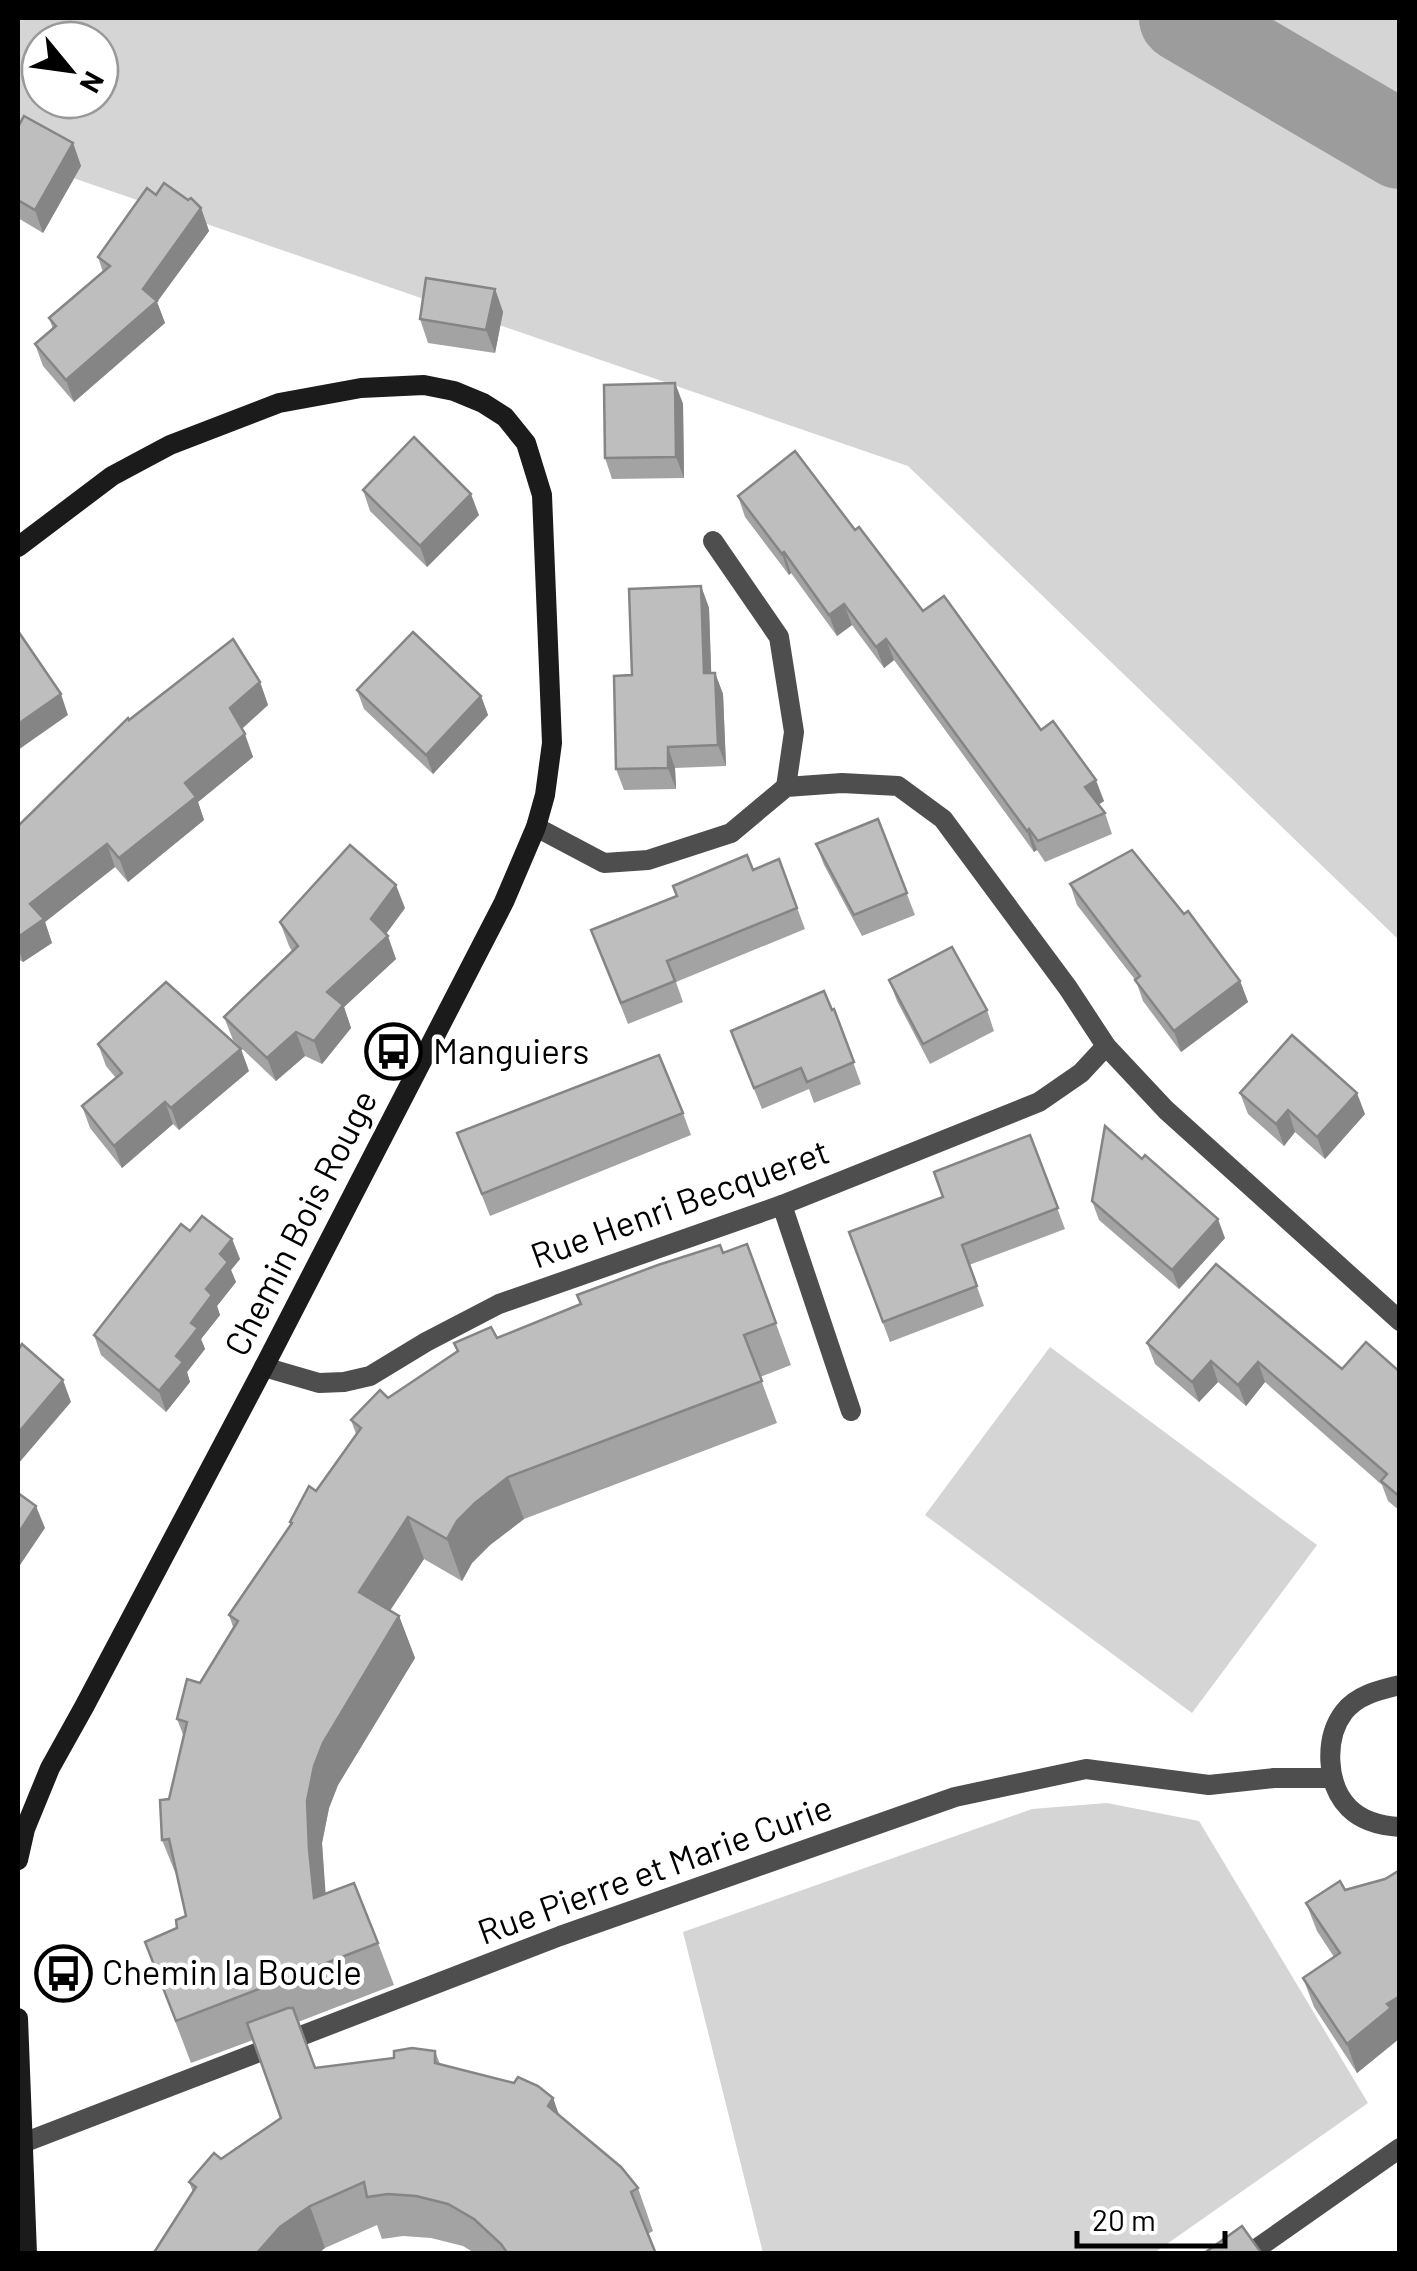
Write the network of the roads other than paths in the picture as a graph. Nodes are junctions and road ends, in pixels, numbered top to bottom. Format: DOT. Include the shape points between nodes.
graph roads {
  1 [pos="714,541"];
  2 [pos="18,547"];
  3 [pos="786,786"];
  4 [pos="536,828"];
  5 [pos="1106,1046"];
  6 [pos="782,1205"];
  7 [pos="1400,1321"];
  8 [pos="264,1367"];
  9 [pos="851,1410"];
  10 [pos="1400,1686"];
  11 [pos="1331,1778"];
  12 [pos="1400,1827"];
  13 [pos="18,1860"];
  14 [pos="18,2018"];
  15 [pos="22,2143"];
  16 [pos="1400,2148"];
  17 [pos="27,2254"];
  18 [pos="1249,2254"];
  1 -- 3 [label="street" via="779,637 794,732"];
  2 -- 4 [label="street, Chemin Bois Rouge" via="112,476 170,444 279,403 361,388 424,386 483,402 526,443 542,495 552,742"];
  3 -- 4 [label="street" via="731,833 648,860 604,864"];
  3 -- 5 [label="street" via="898,786 943,820"];
  4 -- 8 [label="street, Chemin Bois Rouge"];
  5 -- 6 [label="street, Rue Henri Becqueret" via="1038,1102"];
  5 -- 7 [label="street" via="1166,1110"];
  6 -- 8 [label="street, Rue Henri Becqueret" via="499,1304 370,1376 319,1382"];
  6 -- 9 [label="street"];
  8 -- 13 [label="street, Chemin Bois Rouge" via="50,1768"];
  10 -- 11 [label="street" via="1371,1691 1344,1712 1330,1744"];
  11 -- 12 [label="street" via="1349,1808 1379,1826"];
  11 -- 15 [label="street, Rue Pierre et Marie Curie" via="1209,1785 1086,1769 955,1797 560,1936"];
  14 -- 15 [label="street"];
  15 -- 17 [label="street"];
  16 -- 18 [label="street"];
}
